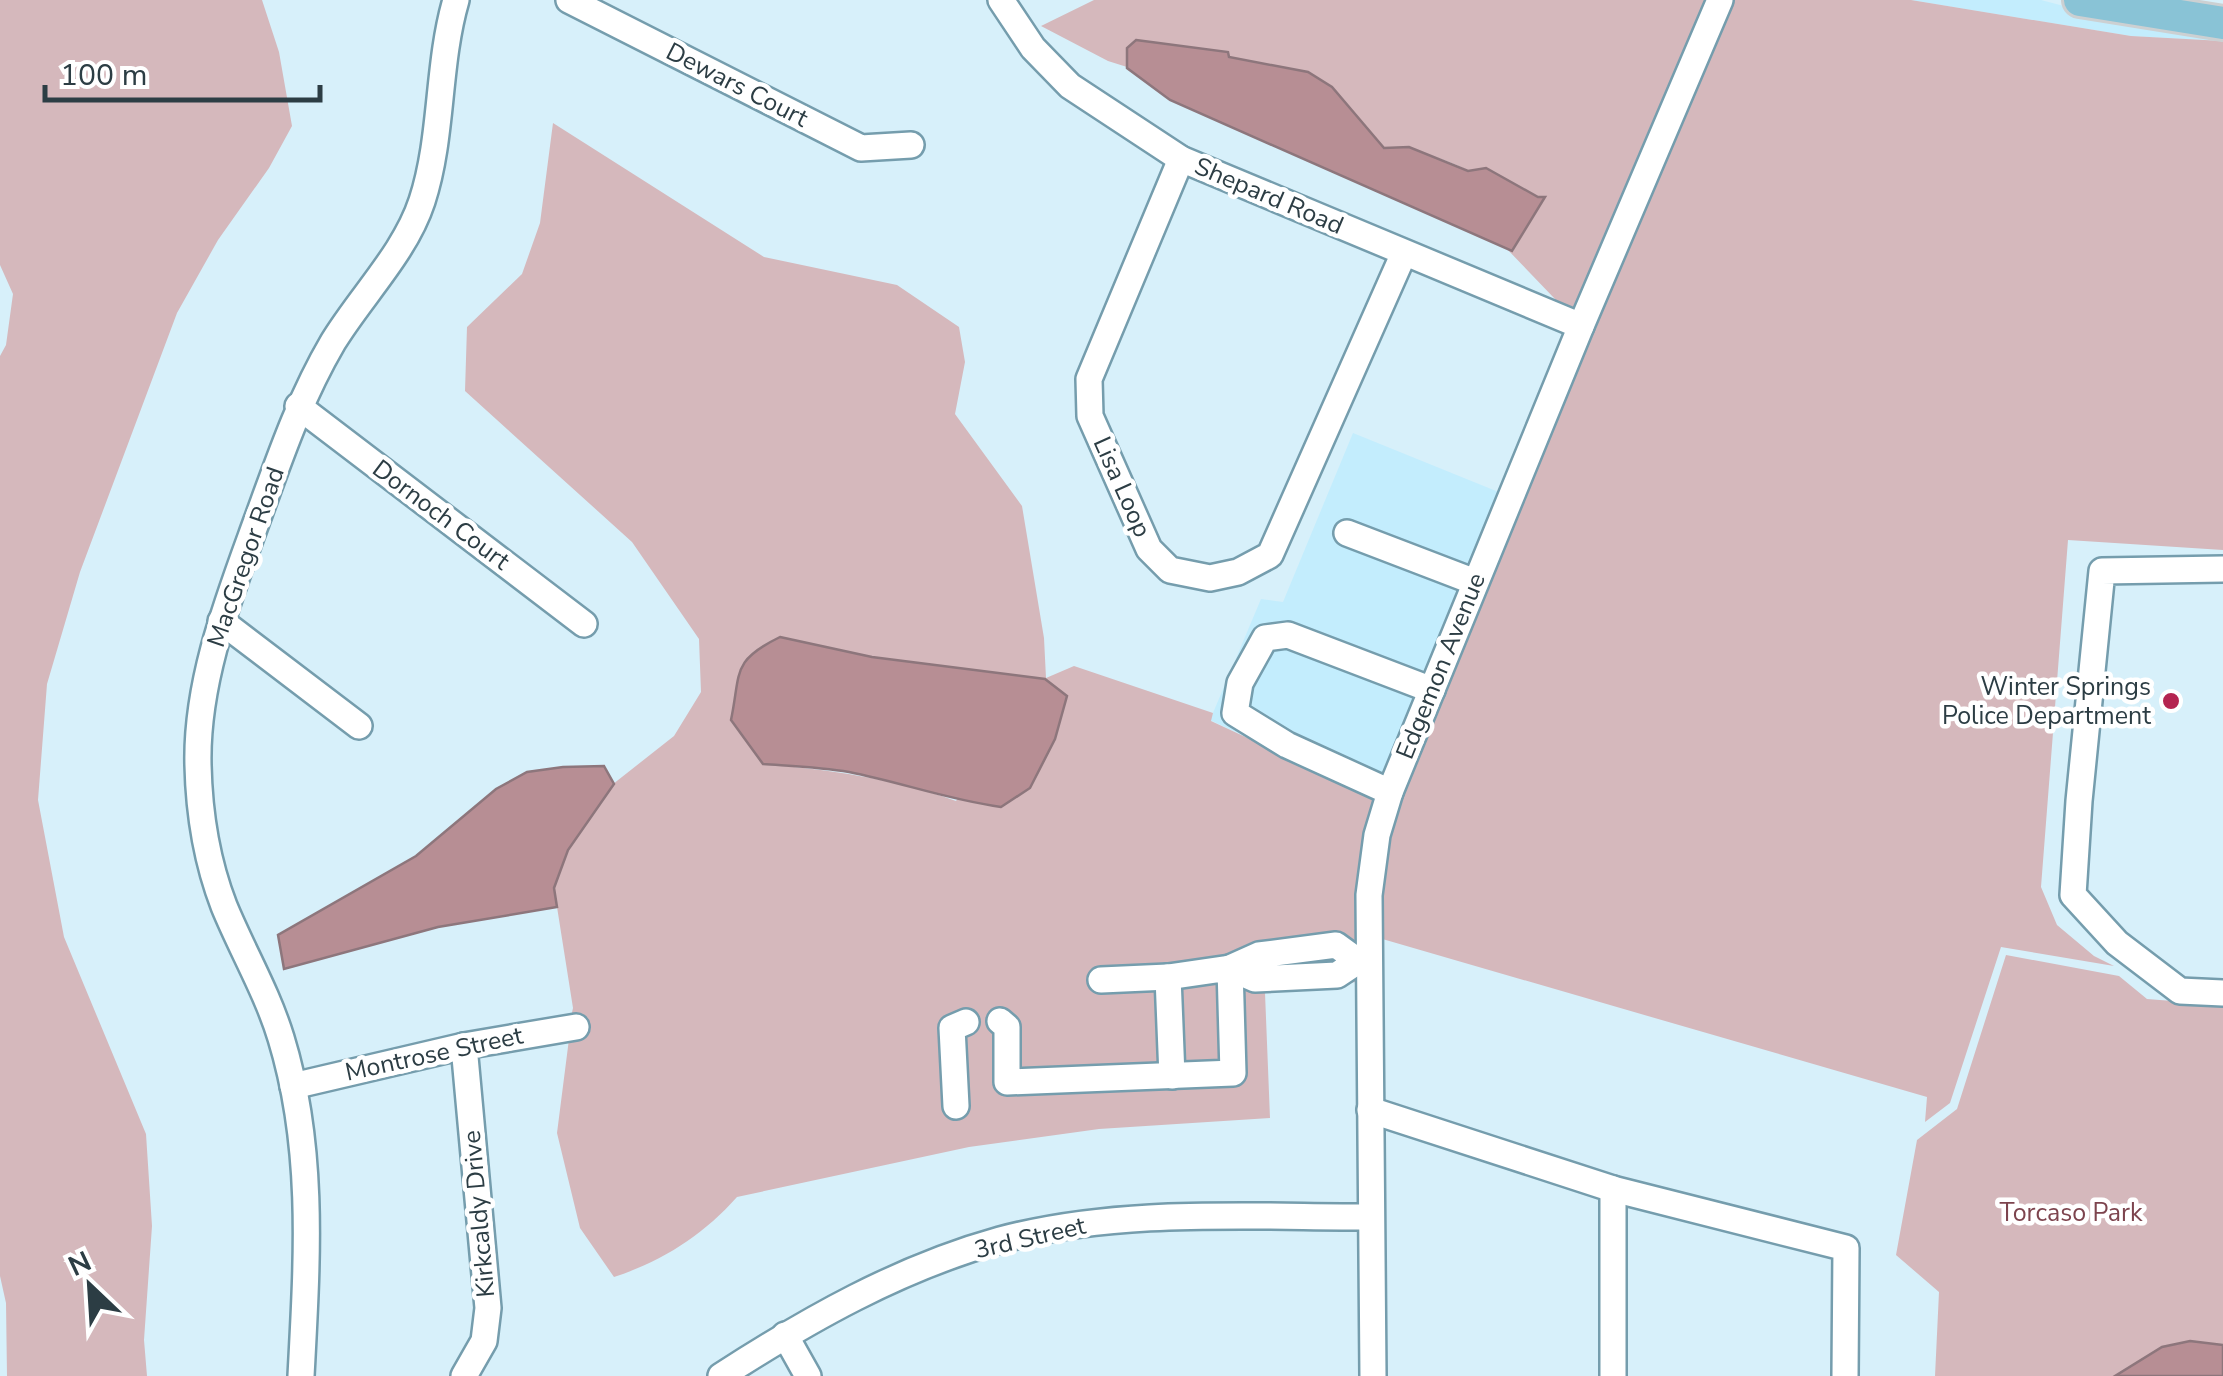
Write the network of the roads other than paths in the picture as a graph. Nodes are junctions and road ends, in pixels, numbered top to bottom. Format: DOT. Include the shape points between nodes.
graph roads {
  1 [pos="456,0"];
  2 [pos="569,0"];
  3 [pos="1002,0"];
  4 [pos="1720,0"];
  5 [pos="2080,0"];
  6 [pos="2223,24"];
  7 [pos="911,145"];
  8 [pos="1181,158"];
  9 [pos="1404,253"];
  10 [pos="1581,326"];
  11 [pos="298,406"];
  12 [pos="1347,533"];
  13 [pos="2223,569"];
  14 [pos="1475,582"];
  15 [pos="221,621"];
  16 [pos="584,624"];
  17 [pos="1432,690"];
  18 [pos="359,726"];
  19 [pos="1390,792"];
  20 [pos="1364,961"];
  21 [pos="1230,968"];
  22 [pos="1168,977"];
  23 [pos="1101,980"];
  24 [pos="2223,993"];
  25 [pos="1000,1021"];
  26 [pos="966,1022"];
  27 [pos="576,1027"];
  28 [pos="464,1046"];
  29 [pos="1172,1076"];
  30 [pos="294,1086"];
  31 [pos="956,1106"];
  32 [pos="1370,1110"];
  33 [pos="1613,1189"];
  34 [pos="1370,1217"];
  35 [pos="785,1335"];
  36 [pos="302,1376"];
  37 [pos="464,1376"];
  38 [pos="721,1376"];
  39 [pos="808,1376"];
  40 [pos="1373,1376"];
  41 [pos="1613,1376"];
  42 [pos="1845,1376"];
  1 -- 11 [label="street, MacGregor Road" via="421,204"];
  2 -- 7 [label="street, Dewars Court" via="861,148"];
  3 -- 8 [label="street, Shepard Road" via="1033,48 1070,86"];
  4 -- 10 [label="street, Edgemon Avenue"];
  5 -- 6 [label="main road"];
  8 -- 9 [label="street, Shepard Road"];
  8 -- 9 [label="street, Lisa Loop" via="1089,379 1090,416 1149,549 1170,570 1210,578 1270,555"];
  9 -- 10 [label="street, Shepard Road"];
  10 -- 14 [label="street, Edgemon Avenue"];
  11 -- 15 [label="street, MacGregor Road"];
  11 -- 16 [label="street, Dornoch Court"];
  12 -- 14 [label="street"];
  13 -- 24 [label="street" via="2102,571 2073,896 2116,944 2180,992"];
  14 -- 17 [label="street, Edgemon Avenue"];
  15 -- 18 [label="street"];
  15 -- 30 [label="street, MacGregor Road" via="198,763 206,844"];
  17 -- 19 [label="street, Edgemon Avenue"];
  17 -- 19 [label="street" via="1288,635 1265,638 1240,683 1235,712 1287,745"];
  19 -- 20 [label="street, Edgemon Avenue" via="1377,835"];
  20 -- 21 [label="street" via="1336,945 1259,955"];
  20 -- 32 [label="street, Edgemon Avenue"];
  21 -- 22 [label="street"];
  21 -- 29 [label="street" via="1233,1074"];
  22 -- 23 [label="street"];
  22 -- 29 [label="street"];
  25 -- 29 [label="street" via="1006,1027 1008,1082"];
  26 -- 31 [label="street" via="952,1028"];
  27 -- 28 [label="street, Montrose Street"];
  28 -- 30 [label="street, Montrose Street"];
  28 -- 37 [label="street, Kirkcaldy Drive" via="488,1308 484,1341"];
  30 -- 36 [label="street, MacGregor Road" via="309,1233"];
  32 -- 33 [label="street"];
  32 -- 34 [label="street, Edgemon Avenue"];
  33 -- 41 [label="street"];
  33 -- 42 [label="street" via="1846,1248"];
  34 -- 35 [label="street, 3rd Street" via="1144,1218 1000,1240 924,1266"];
  34 -- 40 [label="street, Edgemon Avenue"];
  35 -- 38 [label="street, 3rd Street"];
  35 -- 39 [label="street"];
}
